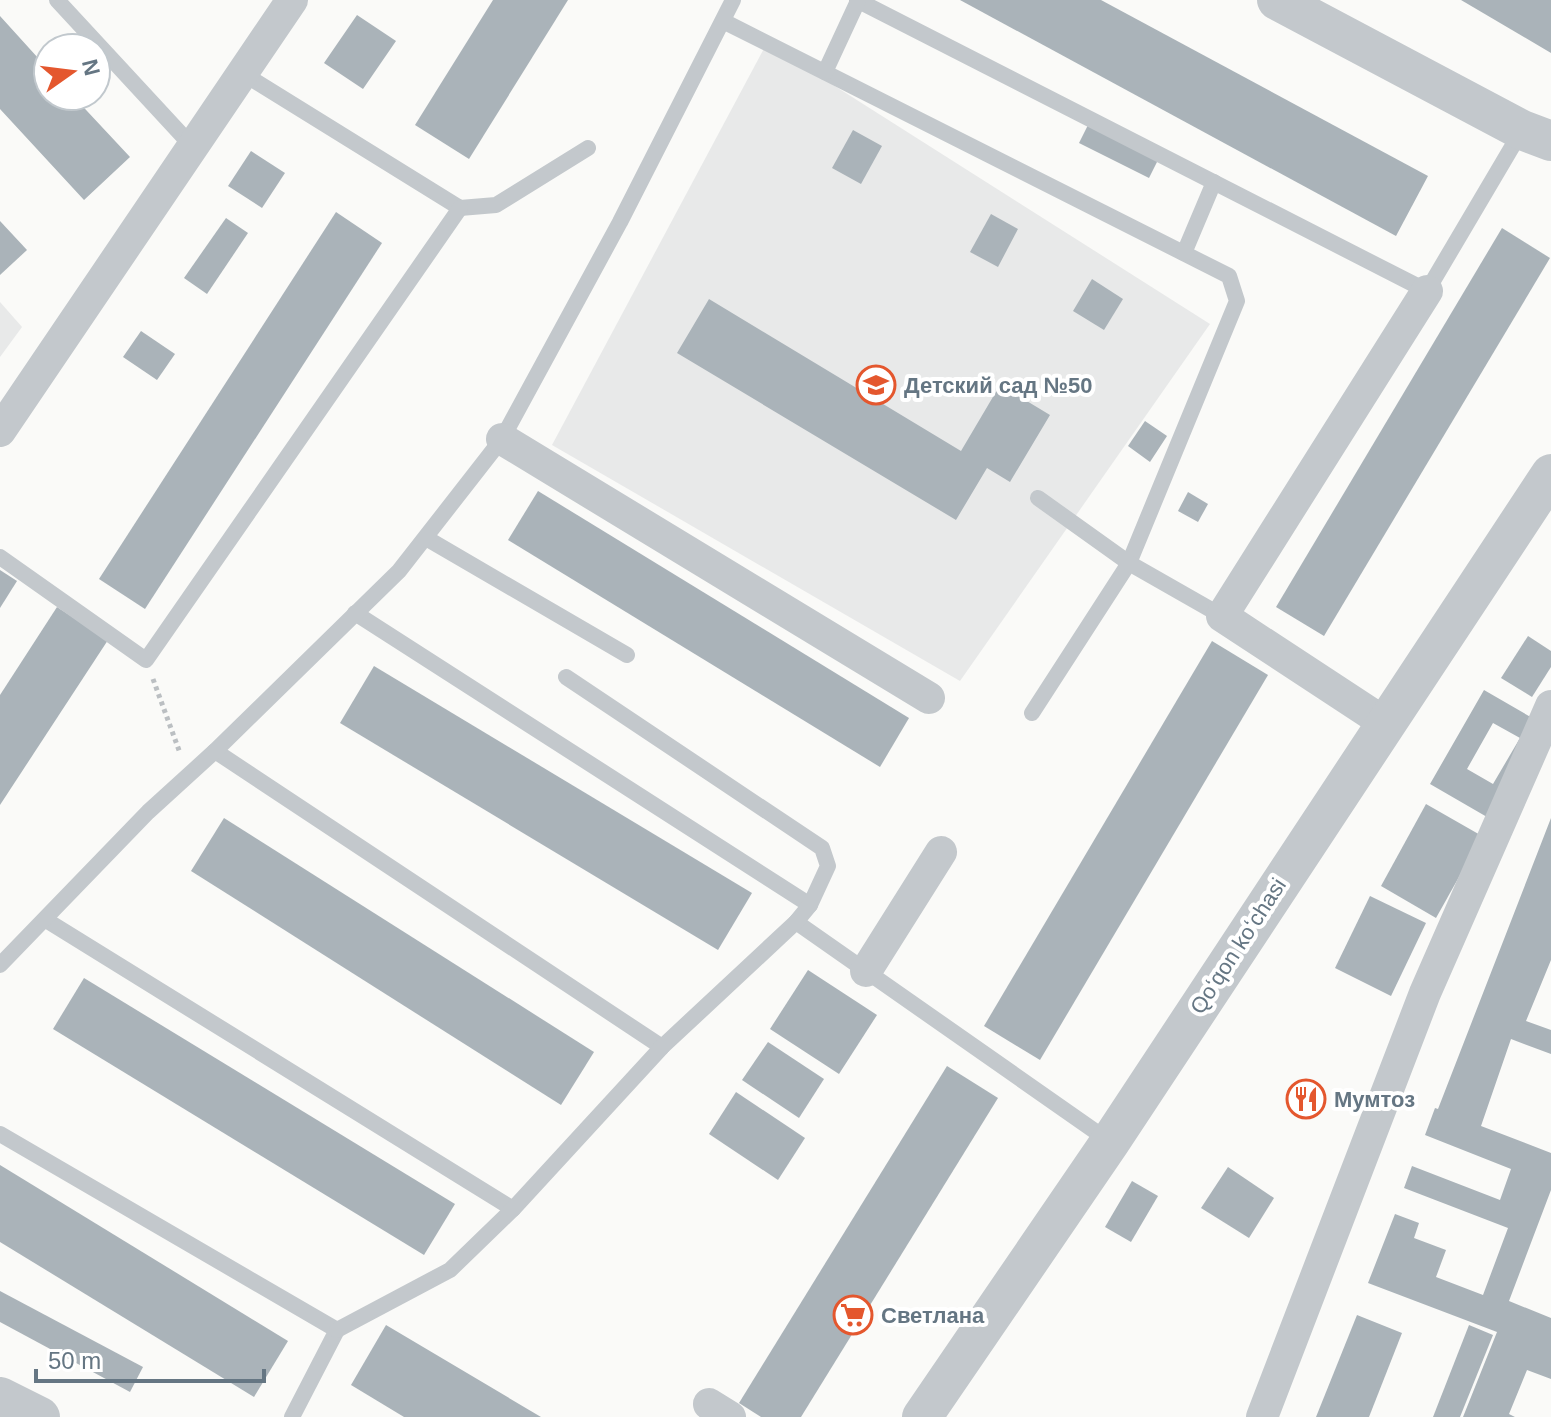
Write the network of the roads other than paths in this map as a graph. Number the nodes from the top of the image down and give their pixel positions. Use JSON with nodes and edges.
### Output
{"nodes":[{"id":1,"x":57,"y":0,"type":"edge"},
{"id":2,"x":292,"y":0,"type":"edge"},
{"id":3,"x":733,"y":0,"type":"edge"},
{"id":4,"x":858,"y":0,"type":"edge"},
{"id":5,"x":1277,"y":0,"type":"edge"},
{"id":6,"x":723,"y":21,"type":"junction"},
{"id":7,"x":825,"y":72,"type":"junction"},
{"id":8,"x":242,"y":73,"type":"junction"},
{"id":9,"x":1537,"y":136,"type":"edge"},
{"id":10,"x":192,"y":146,"type":"junction"},
{"id":11,"x":588,"y":148,"type":"dead end"},
{"id":12,"x":1214,"y":182,"type":"junction"},
{"id":13,"x":460,"y":208,"type":"junction"},
{"id":14,"x":1184,"y":253,"type":"junction"},
{"id":15,"x":1427,"y":291,"type":"junction"},
{"id":16,"x":0,"y":431,"type":"edge"},
{"id":17,"x":502,"y":439,"type":"junction"},
{"id":18,"x":1551,"y":474,"type":"edge"},
{"id":19,"x":1038,"y":498,"type":"dead end"},
{"id":20,"x":426,"y":538,"type":"junction"},
{"id":21,"x":0,"y":557,"type":"edge"},
{"id":22,"x":1129,"y":563,"type":"junction"},
{"id":23,"x":355,"y":613,"type":"junction"},
{"id":24,"x":1222,"y":616,"type":"junction"},
{"id":25,"x":627,"y":655,"type":"dead end"},
{"id":26,"x":566,"y":677,"type":"dead end"},
{"id":27,"x":929,"y":698,"type":"dead end"},
{"id":28,"x":1551,"y":706,"type":"edge"},
{"id":29,"x":1032,"y":713,"type":"dead end"},
{"id":30,"x":1385,"y":723,"type":"junction"},
{"id":31,"x":215,"y":751,"type":"junction"},
{"id":32,"x":941,"y":852,"type":"dead end"},
{"id":33,"x":810,"y":905,"type":"junction"},
{"id":34,"x":46,"y":920,"type":"junction"},
{"id":35,"x":796,"y":922,"type":"junction"},
{"id":36,"x":0,"y":965,"type":"edge"},
{"id":37,"x":866,"y":971,"type":"junction"},
{"id":38,"x":662,"y":1047,"type":"junction"},
{"id":39,"x":0,"y":1134,"type":"edge"},
{"id":40,"x":1110,"y":1142,"type":"junction"},
{"id":41,"x":513,"y":1209,"type":"junction"},
{"id":42,"x":337,"y":1330,"type":"junction"},
{"id":43,"x":0,"y":1397,"type":"edge"},
{"id":44,"x":40,"y":1417,"type":"edge"},
{"id":45,"x":292,"y":1417,"type":"edge"},
{"id":46,"x":922,"y":1417,"type":"edge"},
{"id":47,"x":1262,"y":1417,"type":"edge"}],
"edges":[{"from":1,"to":10,"type":"lane"},
{"from":2,"to":8,"type":"street"},
{"from":3,"to":6,"type":"lane"},
{"from":4,"to":7,"type":"lane"},
{"from":4,"to":12,"type":"lane"},
{"from":5,"to":9,"type":"street"},
{"from":6,"to":7,"type":"lane"},
{"from":6,"to":17,"type":"lane"},
{"from":7,"to":14,"type":"lane"},
{"from":8,"to":10,"type":"street"},
{"from":8,"to":13,"type":"lane"},
{"from":9,"to":15,"type":"lane"},
{"from":10,"to":16,"type":"street"},
{"from":11,"to":13,"type":"lane"},
{"from":12,"to":14,"type":"lane"},
{"from":12,"to":15,"type":"lane"},
{"from":13,"to":21,"type":"lane"},
{"from":14,"to":22,"type":"lane"},
{"from":15,"to":24,"type":"street"},
{"from":17,"to":20,"type":"lane"},
{"from":17,"to":27,"type":"street"},
{"from":18,"to":30,"type":"street","name":"Qoʻqon koʻchasi"},
{"from":19,"to":22,"type":"lane"},
{"from":20,"to":23,"type":"lane"},
{"from":20,"to":25,"type":"lane"},
{"from":22,"to":24,"type":"lane"},
{"from":22,"to":29,"type":"lane"},
{"from":23,"to":31,"type":"lane"},
{"from":23,"to":33,"type":"lane"},
{"from":24,"to":30,"type":"street"},
{"from":26,"to":33,"type":"lane"},
{"from":28,"to":47,"type":"street"},
{"from":30,"to":40,"type":"street","name":"Qoʻqon koʻchasi"},
{"from":31,"to":34,"type":"lane"},
{"from":31,"to":38,"type":"lane"},
{"from":32,"to":37,"type":"street"},
{"from":33,"to":35,"type":"lane"},
{"from":34,"to":36,"type":"lane"},
{"from":34,"to":41,"type":"lane"},
{"from":35,"to":37,"type":"lane"},
{"from":35,"to":38,"type":"lane"},
{"from":37,"to":40,"type":"lane"},
{"from":38,"to":41,"type":"lane"},
{"from":39,"to":42,"type":"lane"},
{"from":40,"to":46,"type":"street","name":"Qoʻqon koʻchasi"},
{"from":41,"to":42,"type":"lane"},
{"from":42,"to":45,"type":"lane"},
{"from":43,"to":44,"type":"street"}]}
